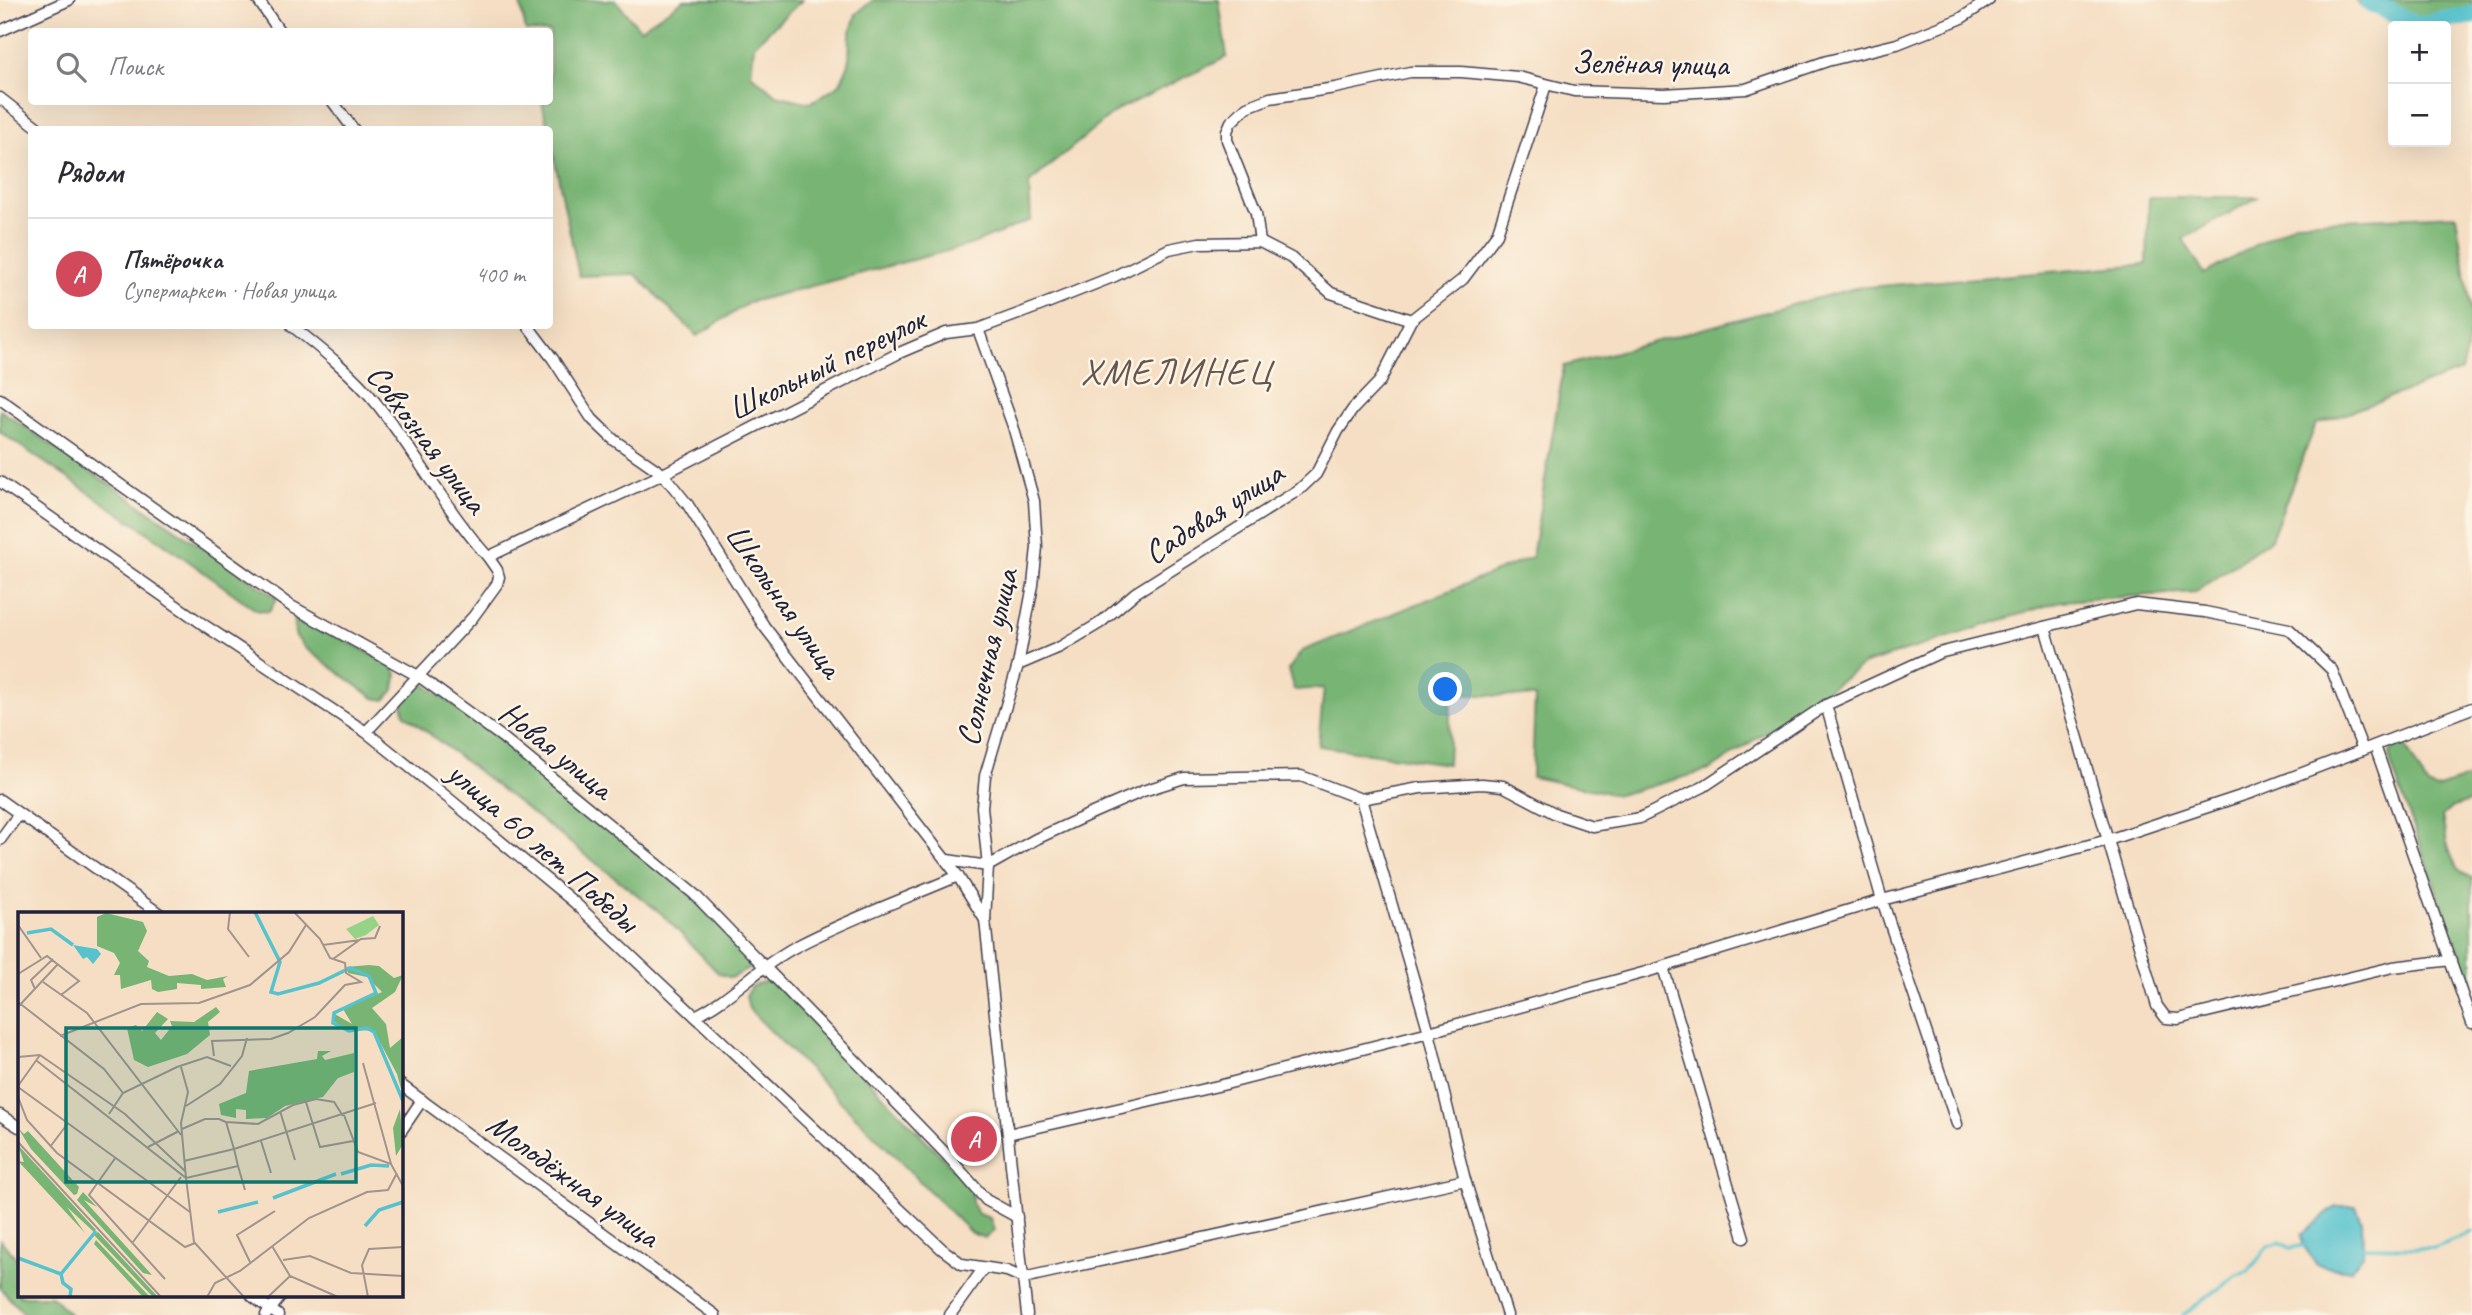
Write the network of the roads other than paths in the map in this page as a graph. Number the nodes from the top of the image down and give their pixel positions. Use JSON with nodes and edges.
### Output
{"nodes":[{"id":1,"x":69,"y":0,"type":"edge"},
{"id":2,"x":258,"y":0,"type":"edge"},
{"id":3,"x":1989,"y":0,"type":"edge"},
{"id":4,"x":277,"y":28,"type":"edge"},
{"id":5,"x":0,"y":31,"type":"edge"},
{"id":6,"x":1546,"y":85,"type":"junction"},
{"id":7,"x":0,"y":98,"type":"edge"},
{"id":8,"x":334,"y":105,"type":"edge"},
{"id":9,"x":36,"y":126,"type":"edge"},
{"id":10,"x":351,"y":126,"type":"edge"},
{"id":11,"x":1260,"y":242,"type":"junction"},
{"id":12,"x":1411,"y":320,"type":"junction"},
{"id":13,"x":296,"y":329,"type":"edge"},
{"id":14,"x":530,"y":329,"type":"edge"},
{"id":15,"x":978,"y":329,"type":"junction"},
{"id":16,"x":0,"y":399,"type":"edge"},
{"id":17,"x":663,"y":474,"type":"junction"},
{"id":18,"x":0,"y":482,"type":"edge"},
{"id":19,"x":488,"y":557,"type":"junction"},
{"id":20,"x":2045,"y":626,"type":"junction"},
{"id":21,"x":1018,"y":665,"type":"junction"},
{"id":22,"x":420,"y":677,"type":"junction"},
{"id":23,"x":1826,"y":705,"type":"junction"},
{"id":24,"x":2472,"y":708,"type":"edge"},
{"id":25,"x":366,"y":732,"type":"junction"},
{"id":26,"x":2369,"y":748,"type":"junction"},
{"id":27,"x":1361,"y":799,"type":"junction"},
{"id":28,"x":0,"y":800,"type":"edge"},
{"id":29,"x":19,"y":814,"type":"junction"},
{"id":30,"x":0,"y":840,"type":"edge"},
{"id":31,"x":2108,"y":840,"type":"junction"},
{"id":32,"x":947,"y":860,"type":"junction"},
{"id":33,"x":988,"y":866,"type":"junction"},
{"id":34,"x":958,"y":876,"type":"junction"},
{"id":35,"x":1882,"y":900,"type":"junction"},
{"id":36,"x":157,"y":912,"type":"edge"},
{"id":37,"x":985,"y":920,"type":"junction"},
{"id":38,"x":2451,"y":960,"type":"junction"},
{"id":39,"x":766,"y":966,"type":"junction"},
{"id":40,"x":1663,"y":967,"type":"junction"},
{"id":41,"x":695,"y":1016,"type":"junction"},
{"id":42,"x":2472,"y":1023,"type":"edge"},
{"id":43,"x":1429,"y":1032,"type":"junction"},
{"id":44,"x":402,"y":1086,"type":"edge"},
{"id":45,"x":422,"y":1100,"type":"junction"},
{"id":46,"x":0,"y":1115,"type":"edge"},
{"id":47,"x":1957,"y":1124,"type":"dead end"},
{"id":48,"x":18,"y":1126,"type":"edge"},
{"id":49,"x":402,"y":1130,"type":"edge"},
{"id":50,"x":1008,"y":1134,"type":"junction"},
{"id":51,"x":1465,"y":1180,"type":"junction"},
{"id":52,"x":1017,"y":1217,"type":"junction"},
{"id":53,"x":1744,"y":1238,"type":"dead end"},
{"id":54,"x":984,"y":1269,"type":"junction"},
{"id":55,"x":1023,"y":1278,"type":"junction"},
{"id":56,"x":254,"y":1298,"type":"edge"},
{"id":57,"x":272,"y":1313,"type":"edge"},
{"id":58,"x":715,"y":1315,"type":"edge"},
{"id":59,"x":950,"y":1315,"type":"edge"},
{"id":60,"x":1027,"y":1315,"type":"edge"},
{"id":61,"x":1507,"y":1315,"type":"edge"}],
"edges":[{"from":1,"to":5,"type":"street"},
{"from":2,"to":4,"type":"street"},
{"from":3,"to":6,"type":"street","name":"Зелёная улица"},
{"from":6,"to":11,"type":"street","name":"Зелёная улица"},
{"from":6,"to":12,"type":"street","name":"Зелёная улица"},
{"from":7,"to":9,"type":"street"},
{"from":8,"to":10,"type":"street"},
{"from":11,"to":12,"type":"street","name":"Школьный переулок"},
{"from":11,"to":15,"type":"street","name":"Школьный переулок"},
{"from":12,"to":21,"type":"street","name":"Садовая улица"},
{"from":13,"to":19,"type":"street","name":"Совхозная улица"},
{"from":14,"to":17,"type":"street","name":"Школьная улица"},
{"from":15,"to":17,"type":"street","name":"Школьный переулок"},
{"from":15,"to":21,"type":"street","name":"Солнечная улица"},
{"from":16,"to":22,"type":"street","name":"Новая улица"},
{"from":17,"to":19,"type":"street","name":"Школьный переулок"},
{"from":17,"to":32,"type":"street","name":"Школьная улица"},
{"from":18,"to":25,"type":"street","name":"улица 60 лет Победы"},
{"from":19,"to":22,"type":"street"},
{"from":20,"to":23,"type":"street"},
{"from":20,"to":26,"type":"street"},
{"from":20,"to":31,"type":"street"},
{"from":21,"to":33,"type":"street","name":"Солнечная улица"},
{"from":22,"to":25,"type":"street"},
{"from":22,"to":39,"type":"street","name":"Новая улица"},
{"from":23,"to":27,"type":"street"},
{"from":23,"to":35,"type":"street"},
{"from":24,"to":26,"type":"street"},
{"from":25,"to":41,"type":"street","name":"улица 60 лет Победы"},
{"from":26,"to":31,"type":"street"},
{"from":26,"to":38,"type":"street"},
{"from":27,"to":33,"type":"street"},
{"from":27,"to":43,"type":"street"},
{"from":28,"to":29,"type":"street"},
{"from":29,"to":30,"type":"street"},
{"from":29,"to":36,"type":"street"},
{"from":31,"to":35,"type":"street"},
{"from":31,"to":38,"type":"street"},
{"from":32,"to":33,"type":"street"},
{"from":32,"to":34,"type":"street","name":"Школьная улица"},
{"from":33,"to":37,"type":"street","name":"Солнечная улица"},
{"from":34,"to":37,"type":"street","name":"Школьная улица"},
{"from":34,"to":39,"type":"street"},
{"from":35,"to":40,"type":"street"},
{"from":35,"to":47,"type":"street"},
{"from":37,"to":50,"type":"street","name":"Солнечная улица"},
{"from":38,"to":42,"type":"street"},
{"from":39,"to":41,"type":"street"},
{"from":39,"to":52,"type":"street","name":"Новая улица"},
{"from":40,"to":43,"type":"street"},
{"from":40,"to":53,"type":"street"},
{"from":41,"to":54,"type":"street","name":"улица 60 лет Победы"},
{"from":43,"to":50,"type":"street"},
{"from":43,"to":51,"type":"street"},
{"from":44,"to":45,"type":"street","name":"Молодёжная улица"},
{"from":45,"to":49,"type":"street"},
{"from":45,"to":58,"type":"street","name":"Молодёжная улица"},
{"from":46,"to":48,"type":"street"},
{"from":50,"to":52,"type":"street","name":"Солнечная улица"},
{"from":51,"to":55,"type":"street"},
{"from":51,"to":61,"type":"street"},
{"from":52,"to":55,"type":"street","name":"Солнечная улица"},
{"from":54,"to":55,"type":"street","name":"улица 60 лет Победы"},
{"from":54,"to":59,"type":"street"},
{"from":55,"to":60,"type":"street","name":"Солнечная улица"},
{"from":56,"to":57,"type":"street"}]}
